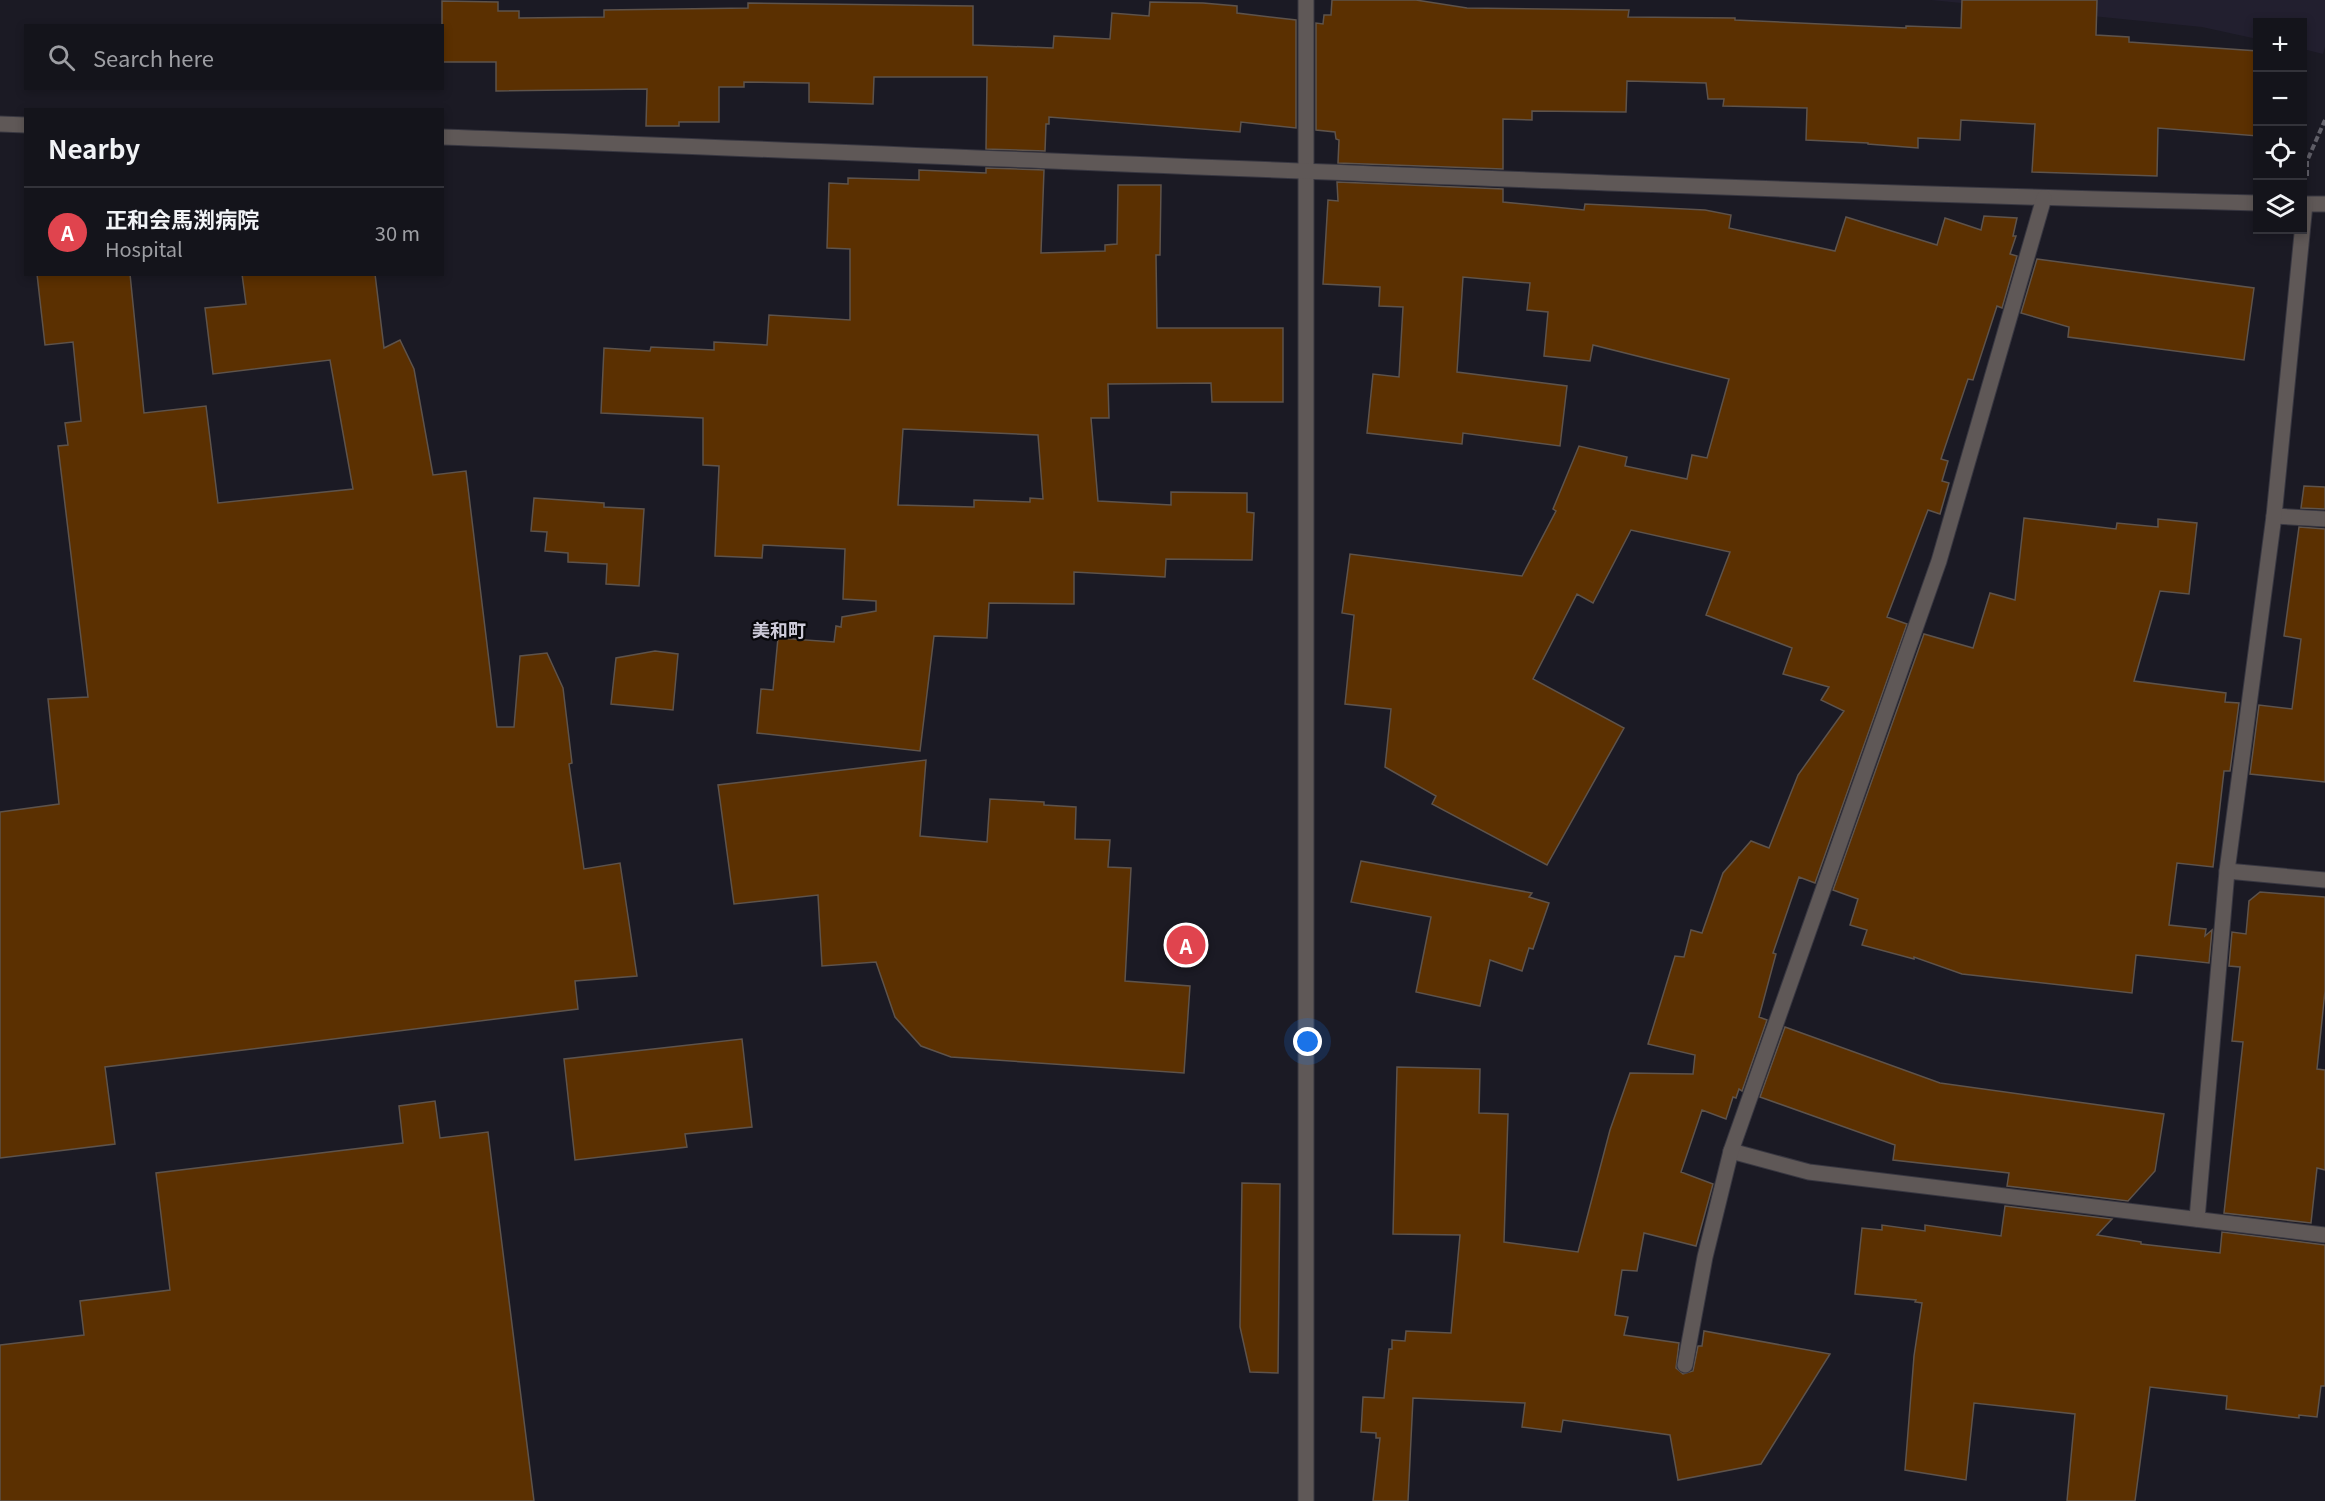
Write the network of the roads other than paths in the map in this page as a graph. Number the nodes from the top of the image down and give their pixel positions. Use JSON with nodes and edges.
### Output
{"nodes":[{"id":1,"x":1306,"y":0,"type":"edge"},
{"id":2,"x":0,"y":124,"type":"edge"},
{"id":3,"x":24,"y":125,"type":"edge"},
{"id":4,"x":444,"y":137,"type":"edge"},
{"id":5,"x":1306,"y":170,"type":"junction"},
{"id":6,"x":2044,"y":198,"type":"junction"},
{"id":7,"x":2253,"y":203,"type":"edge"},
{"id":8,"x":2307,"y":204,"type":"edge"},
{"id":9,"x":2325,"y":204,"type":"edge"},
{"id":10,"x":2301,"y":234,"type":"edge"},
{"id":11,"x":2274,"y":516,"type":"junction"},
{"id":12,"x":2325,"y":519,"type":"edge"},
{"id":13,"x":2227,"y":871,"type":"junction"},
{"id":14,"x":2325,"y":880,"type":"edge"},
{"id":15,"x":1731,"y":1151,"type":"junction"},
{"id":16,"x":2197,"y":1219,"type":"junction"},
{"id":17,"x":2325,"y":1234,"type":"edge"},
{"id":18,"x":1685,"y":1365,"type":"dead end"},
{"id":19,"x":1306,"y":1501,"type":"edge"}],
"edges":[{"from":1,"to":5,"type":"street"},
{"from":2,"to":3,"type":"street"},
{"from":4,"to":5,"type":"street"},
{"from":5,"to":6,"type":"street"},
{"from":5,"to":19,"type":"street"},
{"from":6,"to":7,"type":"street"},
{"from":6,"to":15,"type":"street"},
{"from":8,"to":9,"type":"street"},
{"from":10,"to":11,"type":"street"},
{"from":11,"to":12,"type":"street"},
{"from":11,"to":13,"type":"street"},
{"from":13,"to":14,"type":"street"},
{"from":13,"to":16,"type":"street"},
{"from":15,"to":16,"type":"street"},
{"from":15,"to":18,"type":"street"},
{"from":16,"to":17,"type":"street"}]}
